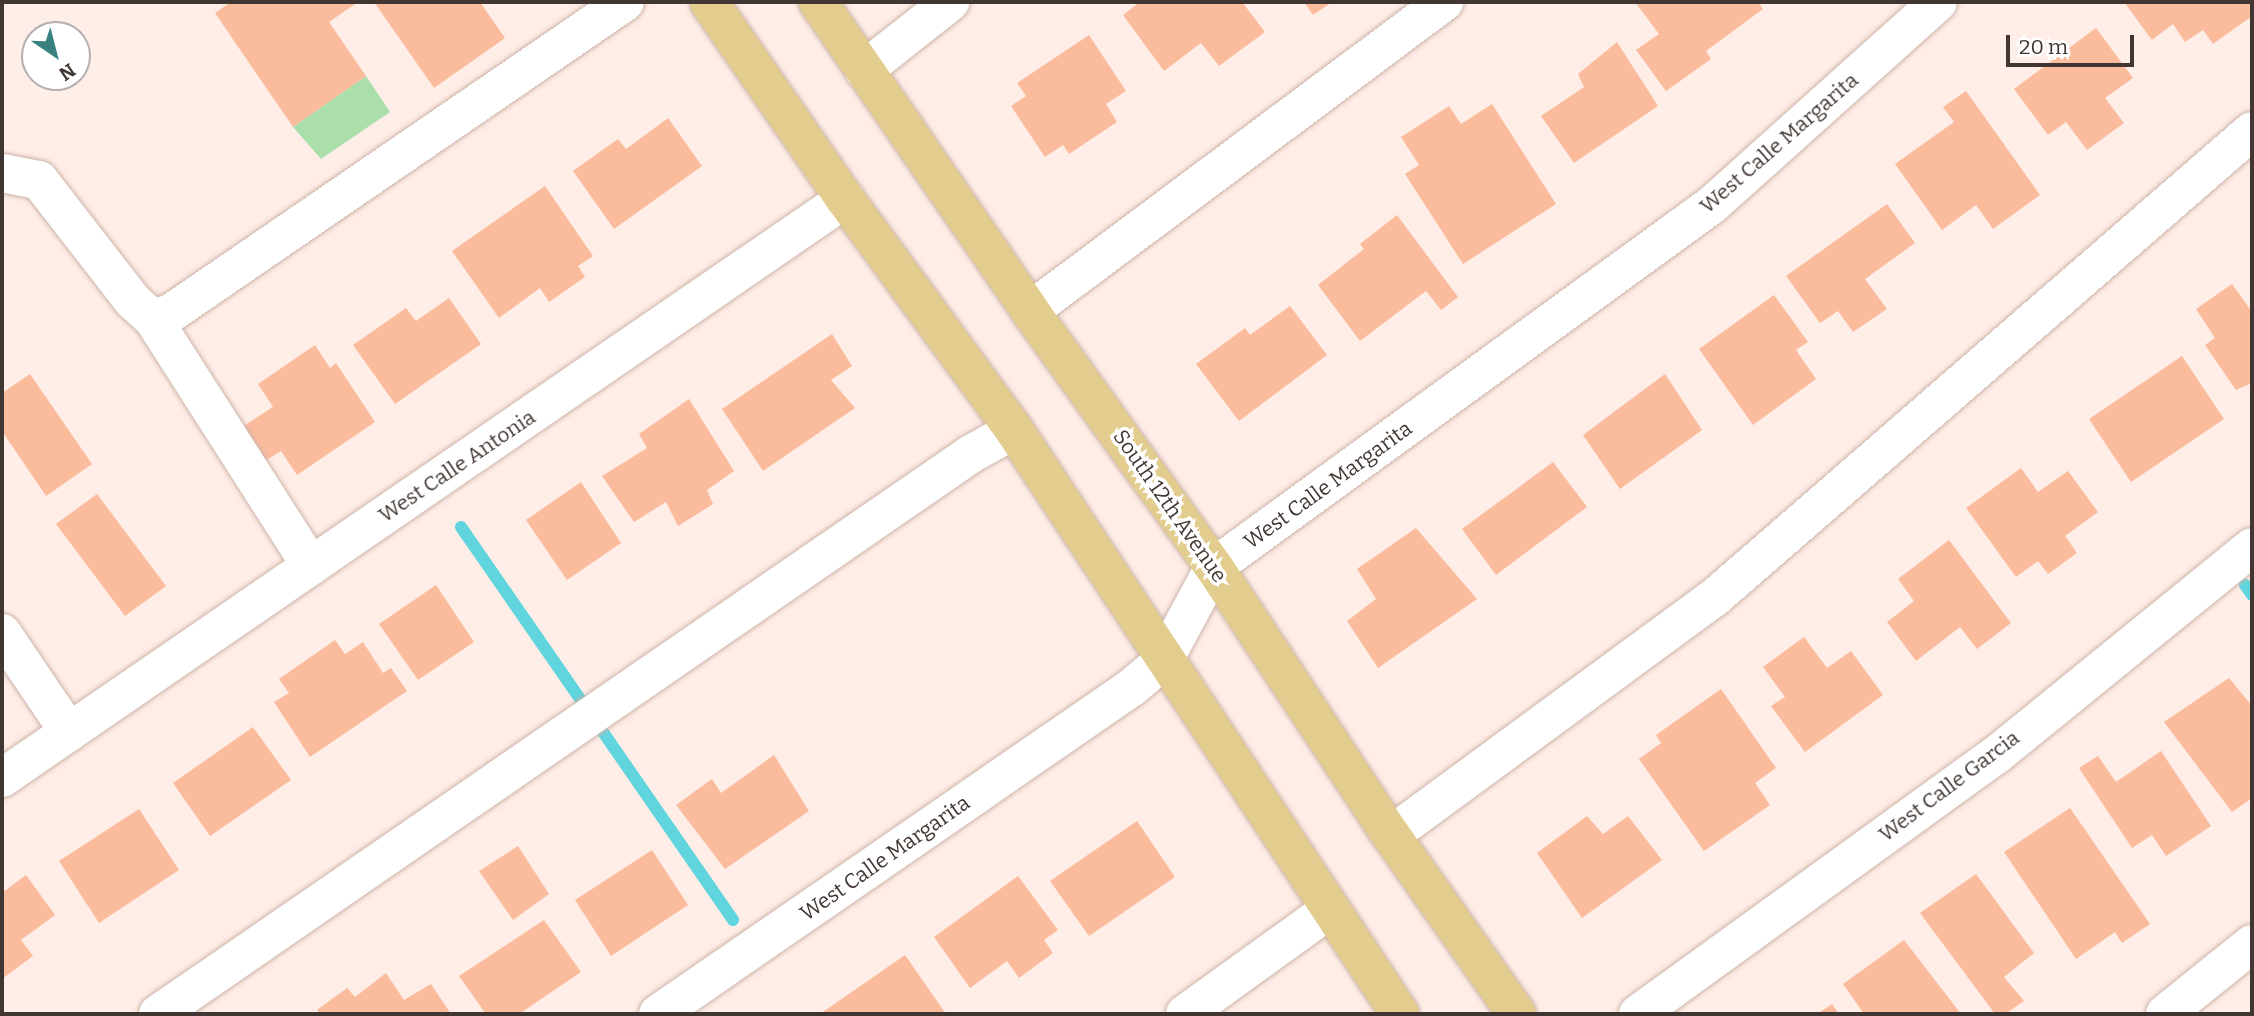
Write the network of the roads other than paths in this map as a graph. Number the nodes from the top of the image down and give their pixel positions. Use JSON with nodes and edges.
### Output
{"nodes":[{"id":1,"x":625,"y":2,"type":"edge"},
{"id":2,"x":709,"y":2,"type":"edge"},
{"id":3,"x":818,"y":2,"type":"edge"},
{"id":4,"x":950,"y":2,"type":"edge"},
{"id":5,"x":1444,"y":2,"type":"edge"},
{"id":6,"x":1938,"y":2,"type":"edge"},
{"id":7,"x":864,"y":69,"type":"junction"},
{"id":8,"x":2252,"y":131,"type":"edge"},
{"id":9,"x":2,"y":173,"type":"edge"},
{"id":10,"x":845,"y":199,"type":"junction"},
{"id":11,"x":1030,"y":311,"type":"junction"},
{"id":12,"x":153,"y":319,"type":"junction"},
{"id":13,"x":1014,"y":430,"type":"junction"},
{"id":14,"x":2252,"y":547,"type":"edge"},
{"id":15,"x":310,"y":566,"type":"junction"},
{"id":16,"x":1214,"y":567,"type":"junction"},
{"id":17,"x":2,"y":633,"type":"edge"},
{"id":18,"x":1164,"y":660,"type":"junction"},
{"id":19,"x":68,"y":732,"type":"junction"},
{"id":20,"x":2,"y":778,"type":"edge"},
{"id":21,"x":1391,"y":835,"type":"junction"},
{"id":22,"x":1328,"y":911,"type":"junction"},
{"id":23,"x":2252,"y":944,"type":"edge"},
{"id":24,"x":158,"y":1014,"type":"edge"},
{"id":25,"x":658,"y":1014,"type":"edge"},
{"id":26,"x":1185,"y":1014,"type":"edge"},
{"id":27,"x":1400,"y":1014,"type":"edge"},
{"id":28,"x":1517,"y":1014,"type":"edge"},
{"id":29,"x":1638,"y":1014,"type":"edge"},
{"id":30,"x":2165,"y":1014,"type":"edge"}],
"edges":[{"from":1,"to":12,"type":"street"},
{"from":2,"to":10,"type":"main road"},
{"from":3,"to":7,"type":"main road","name":"South 12th Avenue"},
{"from":4,"to":7,"type":"street"},
{"from":5,"to":11,"type":"street"},
{"from":6,"to":16,"type":"street","name":"West Calle Margarita"},
{"from":7,"to":11,"type":"main road","name":"South 12th Avenue"},
{"from":8,"to":21,"type":"street"},
{"from":9,"to":12,"type":"street"},
{"from":10,"to":13,"type":"main road"},
{"from":10,"to":15,"type":"street","name":"West Calle Antonia"},
{"from":11,"to":16,"type":"main road","name":"South 12th Avenue"},
{"from":12,"to":15,"type":"street"},
{"from":13,"to":18,"type":"main road"},
{"from":13,"to":24,"type":"street"},
{"from":14,"to":29,"type":"street","name":"West Calle Garcia"},
{"from":15,"to":19,"type":"street","name":"West Calle Antonia"},
{"from":16,"to":18,"type":"street","name":"West Calle Margarita"},
{"from":16,"to":21,"type":"main road","name":"South 12th Avenue"},
{"from":17,"to":19,"type":"street"},
{"from":18,"to":22,"type":"main road"},
{"from":18,"to":25,"type":"street","name":"West Calle Margarita"},
{"from":19,"to":20,"type":"street","name":"West Calle Antonia"},
{"from":21,"to":28,"type":"main road","name":"South 12th Avenue"},
{"from":22,"to":26,"type":"street"},
{"from":22,"to":27,"type":"main road"},
{"from":23,"to":30,"type":"street"}]}
